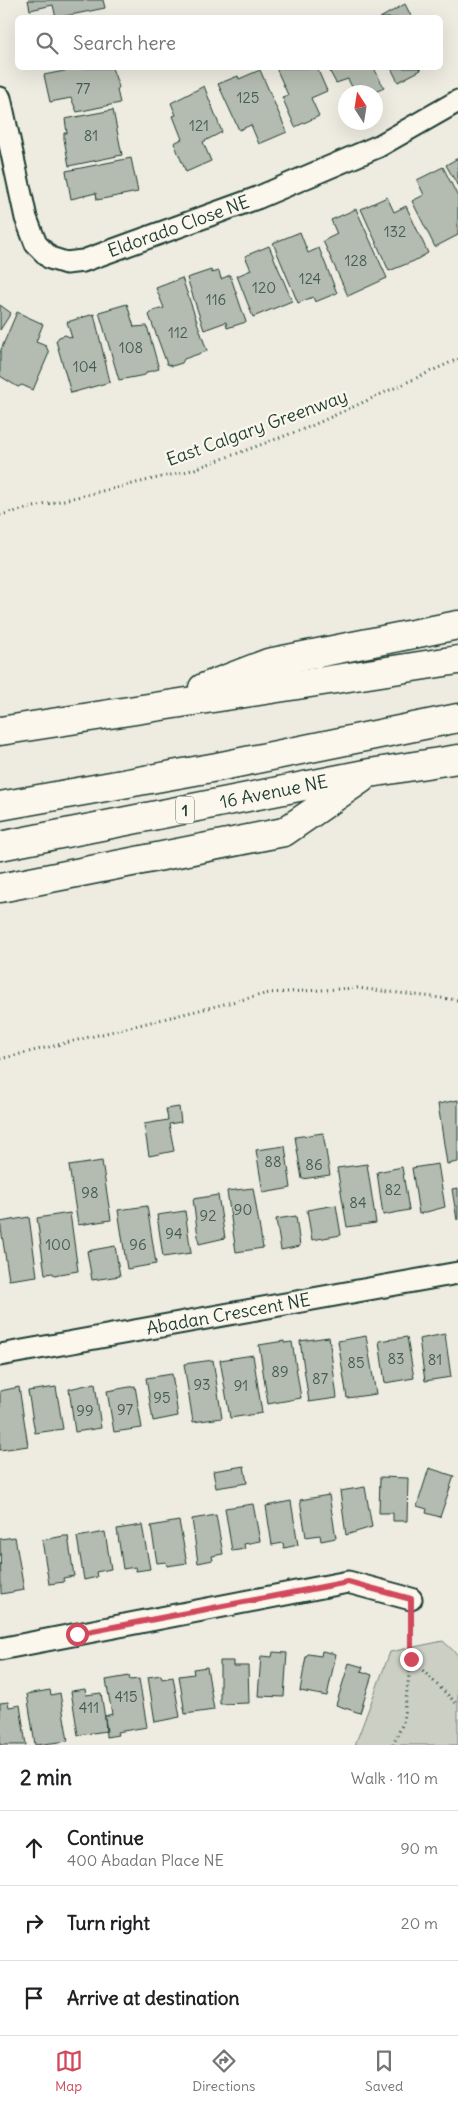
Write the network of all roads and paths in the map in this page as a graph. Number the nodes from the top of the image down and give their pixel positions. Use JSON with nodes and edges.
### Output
{"nodes":[{"id":1,"x":0,"y":98,"type":"edge"},
{"id":2,"x":458,"y":101,"type":"edge"},
{"id":3,"x":458,"y":359,"type":"edge"},
{"id":4,"x":0,"y":515,"type":"edge"},
{"id":5,"x":458,"y":625,"type":"edge"},
{"id":6,"x":458,"y":660,"type":"edge"},
{"id":7,"x":154,"y":707,"type":"junction"},
{"id":8,"x":458,"y":718,"type":"edge"},
{"id":9,"x":0,"y":731,"type":"edge"},
{"id":10,"x":458,"y":759,"type":"edge"},
{"id":11,"x":370,"y":773,"type":"junction"},
{"id":12,"x":0,"y":806,"type":"edge"},
{"id":13,"x":0,"y":846,"type":"edge"},
{"id":14,"x":0,"y":888,"type":"edge"},
{"id":15,"x":458,"y":1000,"type":"edge"},
{"id":16,"x":0,"y":1059,"type":"edge"},
{"id":17,"x":458,"y":1273,"type":"edge"},
{"id":18,"x":0,"y":1355,"type":"edge"},
{"id":19,"x":411,"y":1599,"type":"joint"},
{"id":20,"x":0,"y":1649,"type":"edge"},
{"id":21,"x":411,"y":1659,"type":"junction"},
{"id":22,"x":458,"y":1705,"type":"edge"},
{"id":23,"x":393,"y":1745,"type":"edge"}],
"edges":[{"from":1,"to":2,"type":"street","name":"Eldorado Close NE"},
{"from":3,"to":4,"type":"path","name":"East Calgary Greenway"},
{"from":5,"to":7,"type":"highway"},
{"from":6,"to":7,"type":"highway"},
{"from":7,"to":9,"type":"highway"},
{"from":8,"to":12,"type":"highway"},
{"from":10,"to":11,"type":"highway","name":"16 Avenue NE","number":"1"},
{"from":11,"to":13,"type":"highway","name":"16 Avenue NE","number":"1"},
{"from":11,"to":14,"type":"highway"},
{"from":15,"to":16,"type":"path"},
{"from":17,"to":18,"type":"street","name":"Abadan Crescent NE"},
{"from":19,"to":20,"type":"street"},
{"from":19,"to":21,"type":"path"},
{"from":21,"to":22,"type":"path"},
{"from":21,"to":23,"type":"path"}]}
